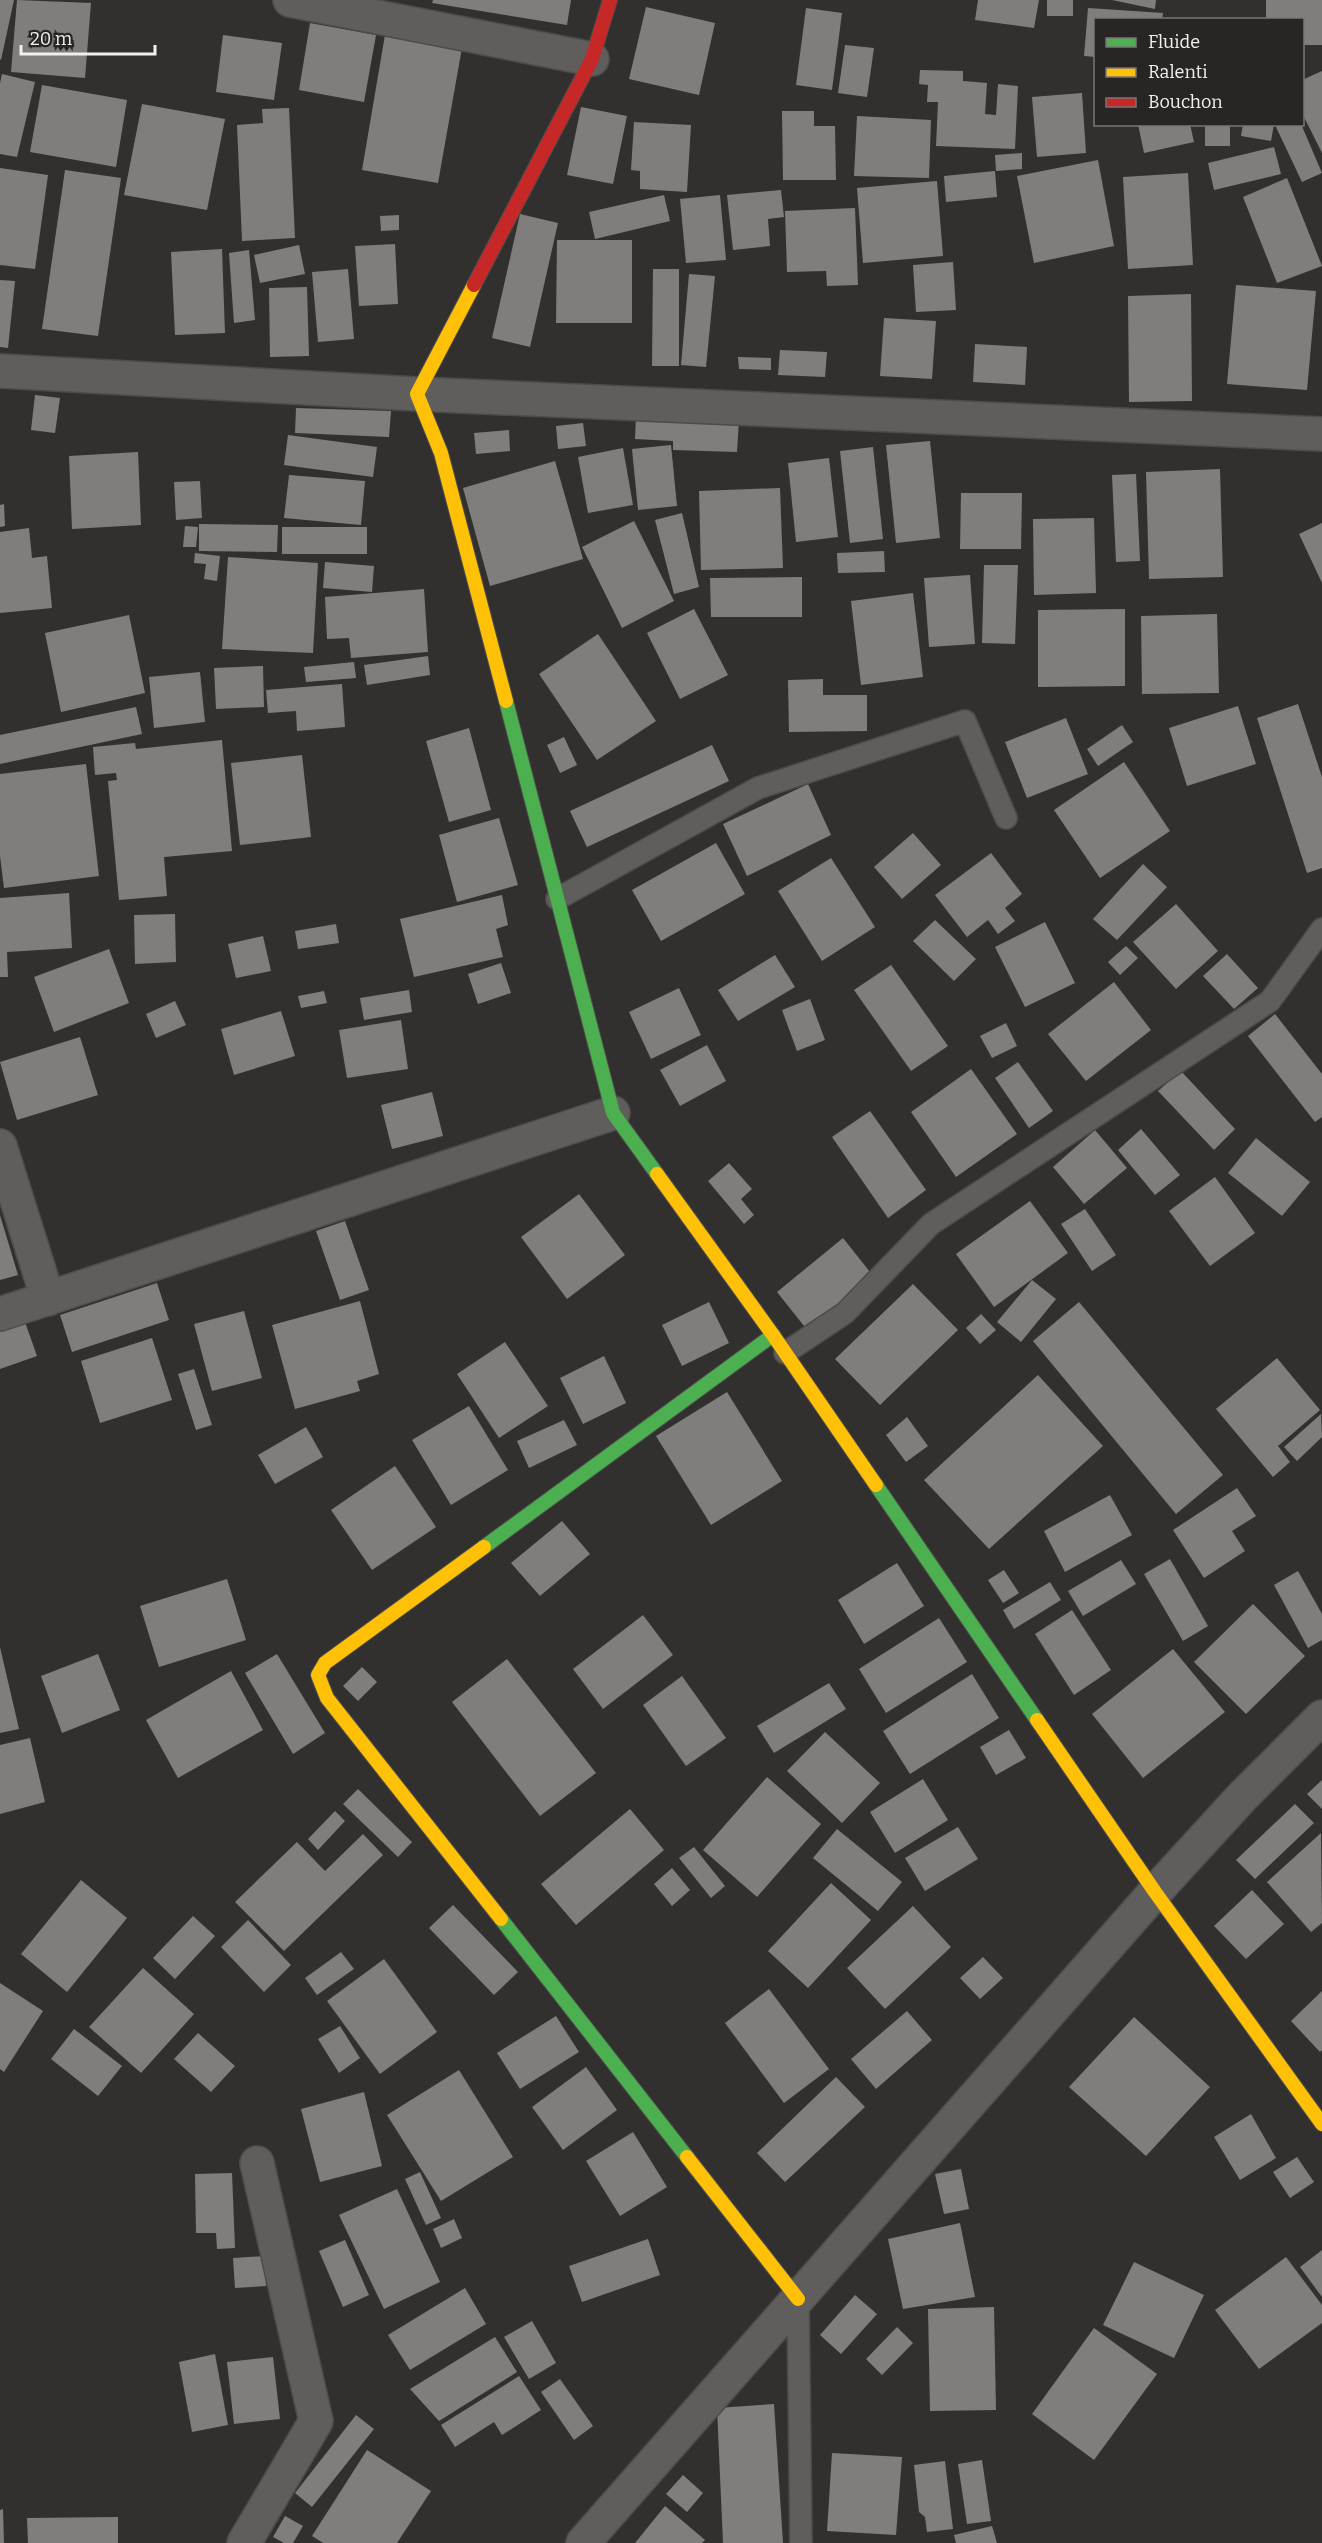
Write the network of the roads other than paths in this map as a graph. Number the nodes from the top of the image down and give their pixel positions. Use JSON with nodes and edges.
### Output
{"nodes":[{"id":1,"x":290,"y":0,"type":"edge"},
{"id":2,"x":610,"y":0,"type":"edge"},
{"id":3,"x":592,"y":59,"type":"junction"},
{"id":4,"x":0,"y":371,"type":"edge"},
{"id":5,"x":417,"y":394,"type":"junction"},
{"id":6,"x":1322,"y":434,"type":"edge"},
{"id":7,"x":1006,"y":818,"type":"dead end"},
{"id":8,"x":557,"y":899,"type":"junction"},
{"id":9,"x":1322,"y":928,"type":"edge"},
{"id":10,"x":613,"y":1113,"type":"junction"},
{"id":11,"x":0,"y":1146,"type":"edge"},
{"id":12,"x":48,"y":1299,"type":"junction"},
{"id":13,"x":0,"y":1314,"type":"edge"},
{"id":14,"x":772,"y":1335,"type":"junction"},
{"id":15,"x":785,"y":1353,"type":"junction"},
{"id":16,"x":1322,"y":1717,"type":"edge"},
{"id":17,"x":1155,"y":1892,"type":"junction"},
{"id":18,"x":1322,"y":2124,"type":"edge"},
{"id":19,"x":257,"y":2163,"type":"dead end"},
{"id":20,"x":798,"y":2299,"type":"junction"},
{"id":21,"x":244,"y":2543,"type":"edge"},
{"id":22,"x":583,"y":2543,"type":"edge"},
{"id":23,"x":801,"y":2543,"type":"edge"}],
"edges":[{"from":1,"to":3,"type":"street"},
{"from":2,"to":3,"type":"street"},
{"from":3,"to":5,"type":"street"},
{"from":4,"to":5,"type":"street"},
{"from":5,"to":6,"type":"street"},
{"from":5,"to":8,"type":"street"},
{"from":7,"to":8,"type":"lane"},
{"from":8,"to":10,"type":"street"},
{"from":9,"to":15,"type":"lane"},
{"from":10,"to":12,"type":"street"},
{"from":10,"to":14,"type":"street"},
{"from":11,"to":12,"type":"street"},
{"from":12,"to":13,"type":"street"},
{"from":14,"to":15,"type":"street"},
{"from":14,"to":20,"type":"street"},
{"from":15,"to":17,"type":"street"},
{"from":16,"to":17,"type":"street"},
{"from":17,"to":18,"type":"street"},
{"from":17,"to":20,"type":"street"},
{"from":19,"to":21,"type":"street"},
{"from":20,"to":22,"type":"street"},
{"from":20,"to":23,"type":"lane"}]}
